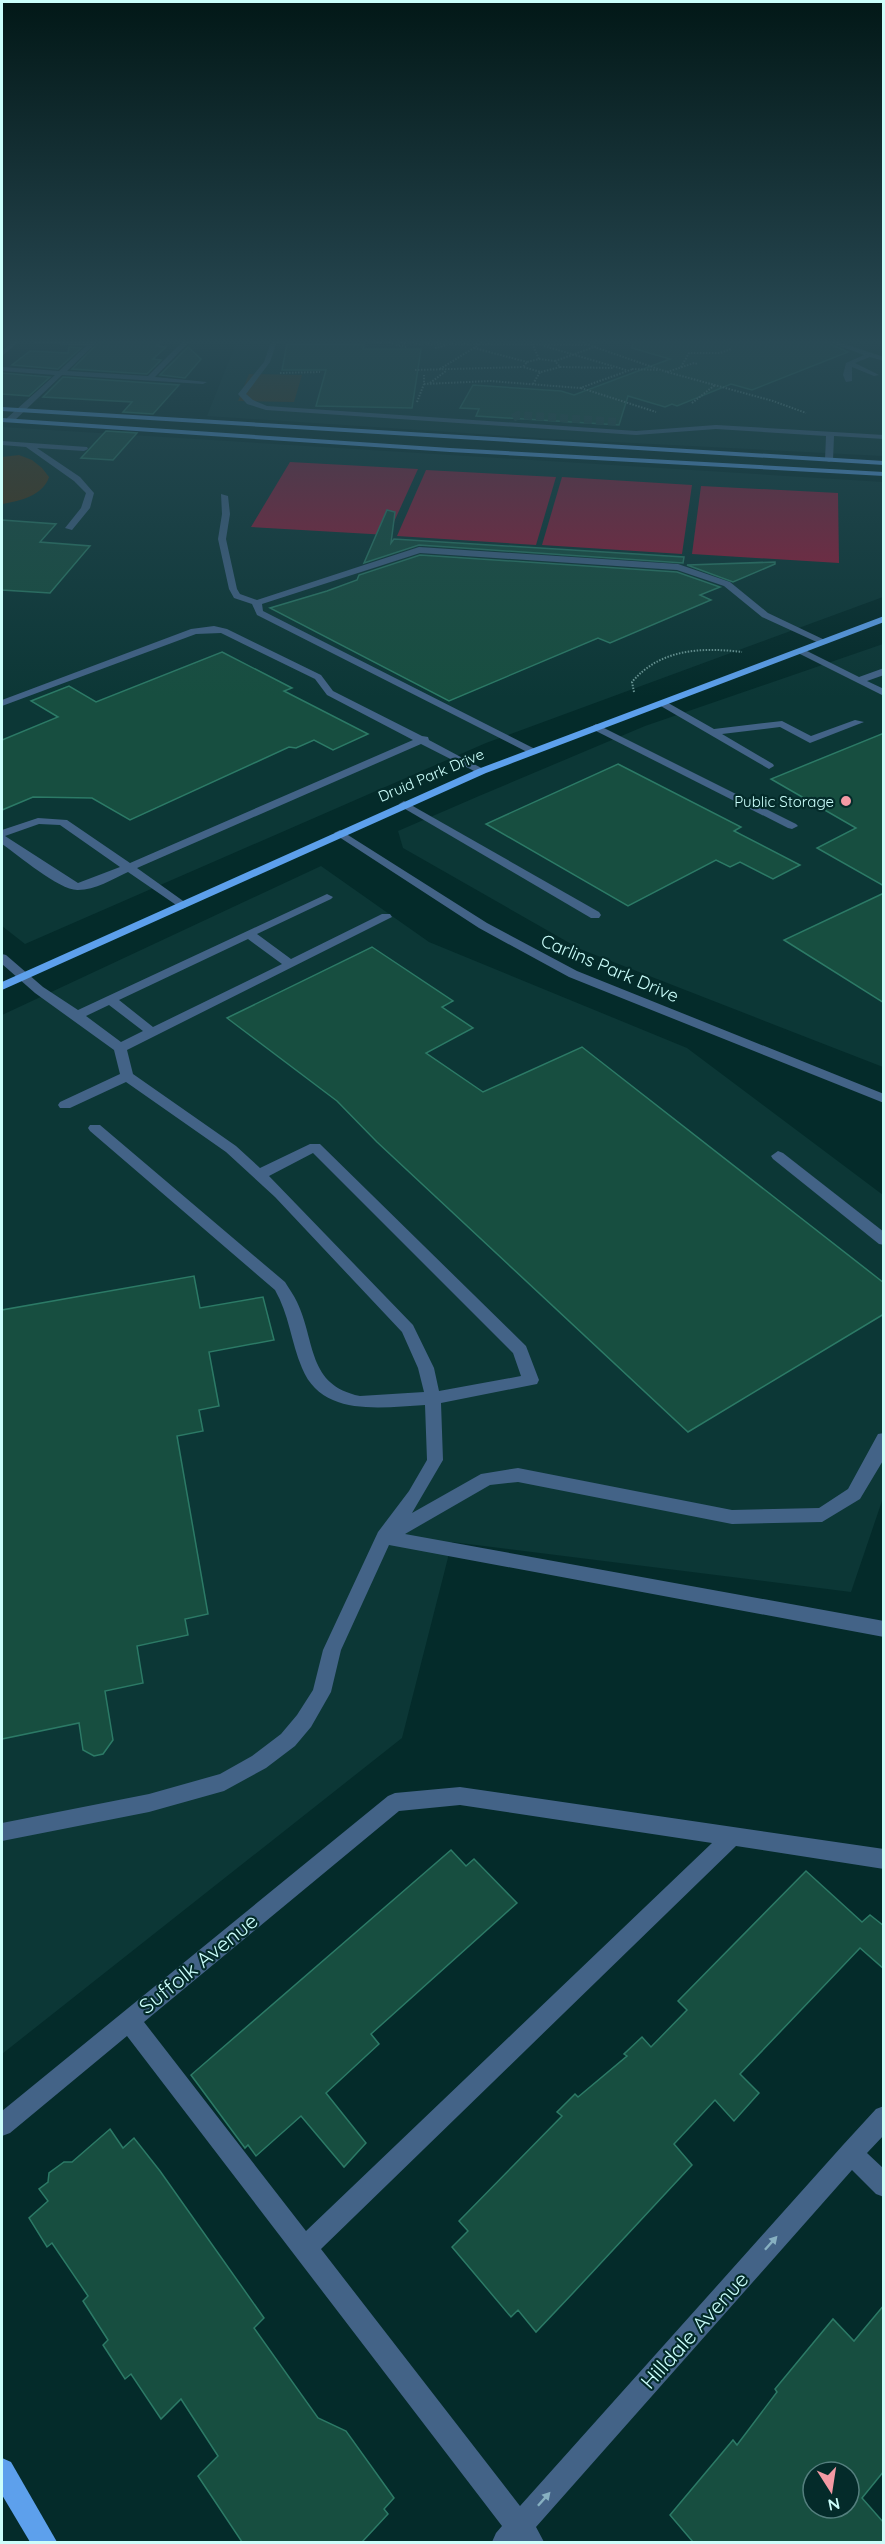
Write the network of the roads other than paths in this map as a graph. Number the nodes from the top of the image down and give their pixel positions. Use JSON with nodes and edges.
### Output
{"nodes":[{"id":1,"x":49,"y":460,"type":"edge"},
{"id":2,"x":626,"y":460,"type":"edge"},
{"id":3,"x":839,"y":460,"type":"edge"},
{"id":4,"x":884,"y":463,"type":"edge"},
{"id":5,"x":884,"y":474,"type":"edge"},
{"id":6,"x":224,"y":496,"type":"dead end"},
{"id":7,"x":69,"y":528,"type":"dead end"},
{"id":8,"x":257,"y":603,"type":"junction"},
{"id":9,"x":884,"y":619,"type":"edge"},
{"id":10,"x":824,"y":642,"type":"junction"},
{"id":11,"x":801,"y":651,"type":"junction"},
{"id":12,"x":884,"y":671,"type":"edge"},
{"id":13,"x":859,"y":681,"type":"junction"},
{"id":14,"x":884,"y":693,"type":"edge"},
{"id":15,"x":2,"y":703,"type":"edge"},
{"id":16,"x":663,"y":703,"type":"junction"},
{"id":17,"x":859,"y":722,"type":"dead end"},
{"id":18,"x":596,"y":727,"type":"junction"},
{"id":19,"x":712,"y":732,"type":"junction"},
{"id":20,"x":424,"y":739,"type":"junction"},
{"id":21,"x":531,"y":751,"type":"junction"},
{"id":22,"x":769,"y":766,"type":"dead end"},
{"id":23,"x":482,"y":771,"type":"junction"},
{"id":24,"x":404,"y":804,"type":"junction"},
{"id":25,"x":792,"y":826,"type":"dead end"},
{"id":26,"x":340,"y":833,"type":"junction"},
{"id":27,"x":2,"y":837,"type":"edge"},
{"id":28,"x":129,"y":868,"type":"junction"},
{"id":29,"x":327,"y":897,"type":"dead end"},
{"id":30,"x":182,"y":905,"type":"junction"},
{"id":31,"x":595,"y":915,"type":"dead end"},
{"id":32,"x":386,"y":917,"type":"dead end"},
{"id":33,"x":249,"y":934,"type":"junction"},
{"id":34,"x":2,"y":958,"type":"edge"},
{"id":35,"x":290,"y":964,"type":"junction"},
{"id":36,"x":24,"y":976,"type":"junction"},
{"id":37,"x":2,"y":986,"type":"edge"},
{"id":38,"x":110,"y":999,"type":"junction"},
{"id":39,"x":77,"y":1015,"type":"junction"},
{"id":40,"x":151,"y":1031,"type":"junction"},
{"id":41,"x":120,"y":1048,"type":"junction"},
{"id":42,"x":128,"y":1076,"type":"junction"},
{"id":43,"x":884,"y":1099,"type":"edge"},
{"id":44,"x":65,"y":1104,"type":"dead end"},
{"id":45,"x":96,"y":1128,"type":"dead end"},
{"id":46,"x":778,"y":1156,"type":"dead end"},
{"id":47,"x":258,"y":1175,"type":"junction"},
{"id":48,"x":884,"y":1240,"type":"edge"},
{"id":49,"x":433,"y":1398,"type":"junction"},
{"id":50,"x":884,"y":1439,"type":"edge"},
{"id":51,"x":384,"y":1537,"type":"junction"},
{"id":52,"x":884,"y":1629,"type":"edge"},
{"id":53,"x":2,"y":1832,"type":"edge"},
{"id":54,"x":733,"y":1836,"type":"junction"},
{"id":55,"x":884,"y":1859,"type":"edge"},
{"id":56,"x":129,"y":2020,"type":"junction"},
{"id":57,"x":884,"y":2117,"type":"edge"},
{"id":58,"x":2,"y":2124,"type":"edge"},
{"id":59,"x":851,"y":2153,"type":"junction"},
{"id":60,"x":884,"y":2186,"type":"edge"},
{"id":61,"x":305,"y":2248,"type":"junction"},
{"id":62,"x":2,"y":2471,"type":"edge"},
{"id":63,"x":519,"y":2537,"type":"edge"},
{"id":64,"x":44,"y":2542,"type":"edge"}],
"edges":[{"from":1,"to":7,"type":"street"},
{"from":2,"to":5,"type":"main road"},
{"from":3,"to":4,"type":"main road"},
{"from":6,"to":8,"type":"street"},
{"from":8,"to":10,"type":"street"},
{"from":8,"to":21,"type":"street"},
{"from":9,"to":10,"type":"main road","name":"Druid Park Drive"},
{"from":10,"to":11,"type":"main road","name":"Druid Park Drive"},
{"from":11,"to":13,"type":"street"},
{"from":11,"to":16,"type":"main road","name":"Druid Park Drive"},
{"from":12,"to":13,"type":"street"},
{"from":13,"to":14,"type":"street"},
{"from":15,"to":20,"type":"street"},
{"from":16,"to":18,"type":"main road","name":"Druid Park Drive"},
{"from":16,"to":19,"type":"street"},
{"from":17,"to":19,"type":"street"},
{"from":18,"to":21,"type":"main road","name":"Druid Park Drive"},
{"from":18,"to":25,"type":"street"},
{"from":19,"to":22,"type":"street"},
{"from":20,"to":23,"type":"street"},
{"from":20,"to":28,"type":"street"},
{"from":21,"to":23,"type":"main road","name":"Druid Park Drive"},
{"from":23,"to":24,"type":"main road","name":"Druid Park Drive"},
{"from":24,"to":26,"type":"main road","name":"Druid Park Drive"},
{"from":24,"to":31,"type":"street"},
{"from":26,"to":30,"type":"main road","name":"Druid Park Drive"},
{"from":26,"to":43,"type":"street","name":"Carlins Park Drive"},
{"from":27,"to":28,"type":"street"},
{"from":27,"to":28,"type":"street"},
{"from":28,"to":30,"type":"street"},
{"from":29,"to":33,"type":"street"},
{"from":30,"to":36,"type":"main road","name":"Druid Park Drive"},
{"from":32,"to":35,"type":"street"},
{"from":33,"to":35,"type":"street"},
{"from":33,"to":38,"type":"street"},
{"from":34,"to":36,"type":"street"},
{"from":35,"to":40,"type":"street"},
{"from":36,"to":37,"type":"main road","name":"Druid Park Drive"},
{"from":36,"to":39,"type":"street"},
{"from":38,"to":39,"type":"street"},
{"from":38,"to":40,"type":"street"},
{"from":39,"to":41,"type":"street"},
{"from":40,"to":41,"type":"street"},
{"from":41,"to":42,"type":"street"},
{"from":42,"to":44,"type":"street"},
{"from":42,"to":47,"type":"street"},
{"from":45,"to":49,"type":"street"},
{"from":46,"to":48,"type":"street"},
{"from":47,"to":49,"type":"street"},
{"from":47,"to":49,"type":"street"},
{"from":49,"to":51,"type":"street"},
{"from":50,"to":51,"type":"street"},
{"from":51,"to":52,"type":"street"},
{"from":51,"to":53,"type":"street"},
{"from":54,"to":55,"type":"street"},
{"from":54,"to":56,"type":"street","name":"Suffolk Avenue"},
{"from":54,"to":61,"type":"street"},
{"from":56,"to":58,"type":"street","name":"Suffolk Avenue"},
{"from":56,"to":61,"type":"street"},
{"from":57,"to":59,"type":"street","name":"Hilldale Avenue"},
{"from":59,"to":60,"type":"street"},
{"from":63,"to":59,"type":"street","name":"Hilldale Avenue","one_way":true},
{"from":61,"to":63,"type":"street"},
{"from":62,"to":64,"type":"main road"}]}
